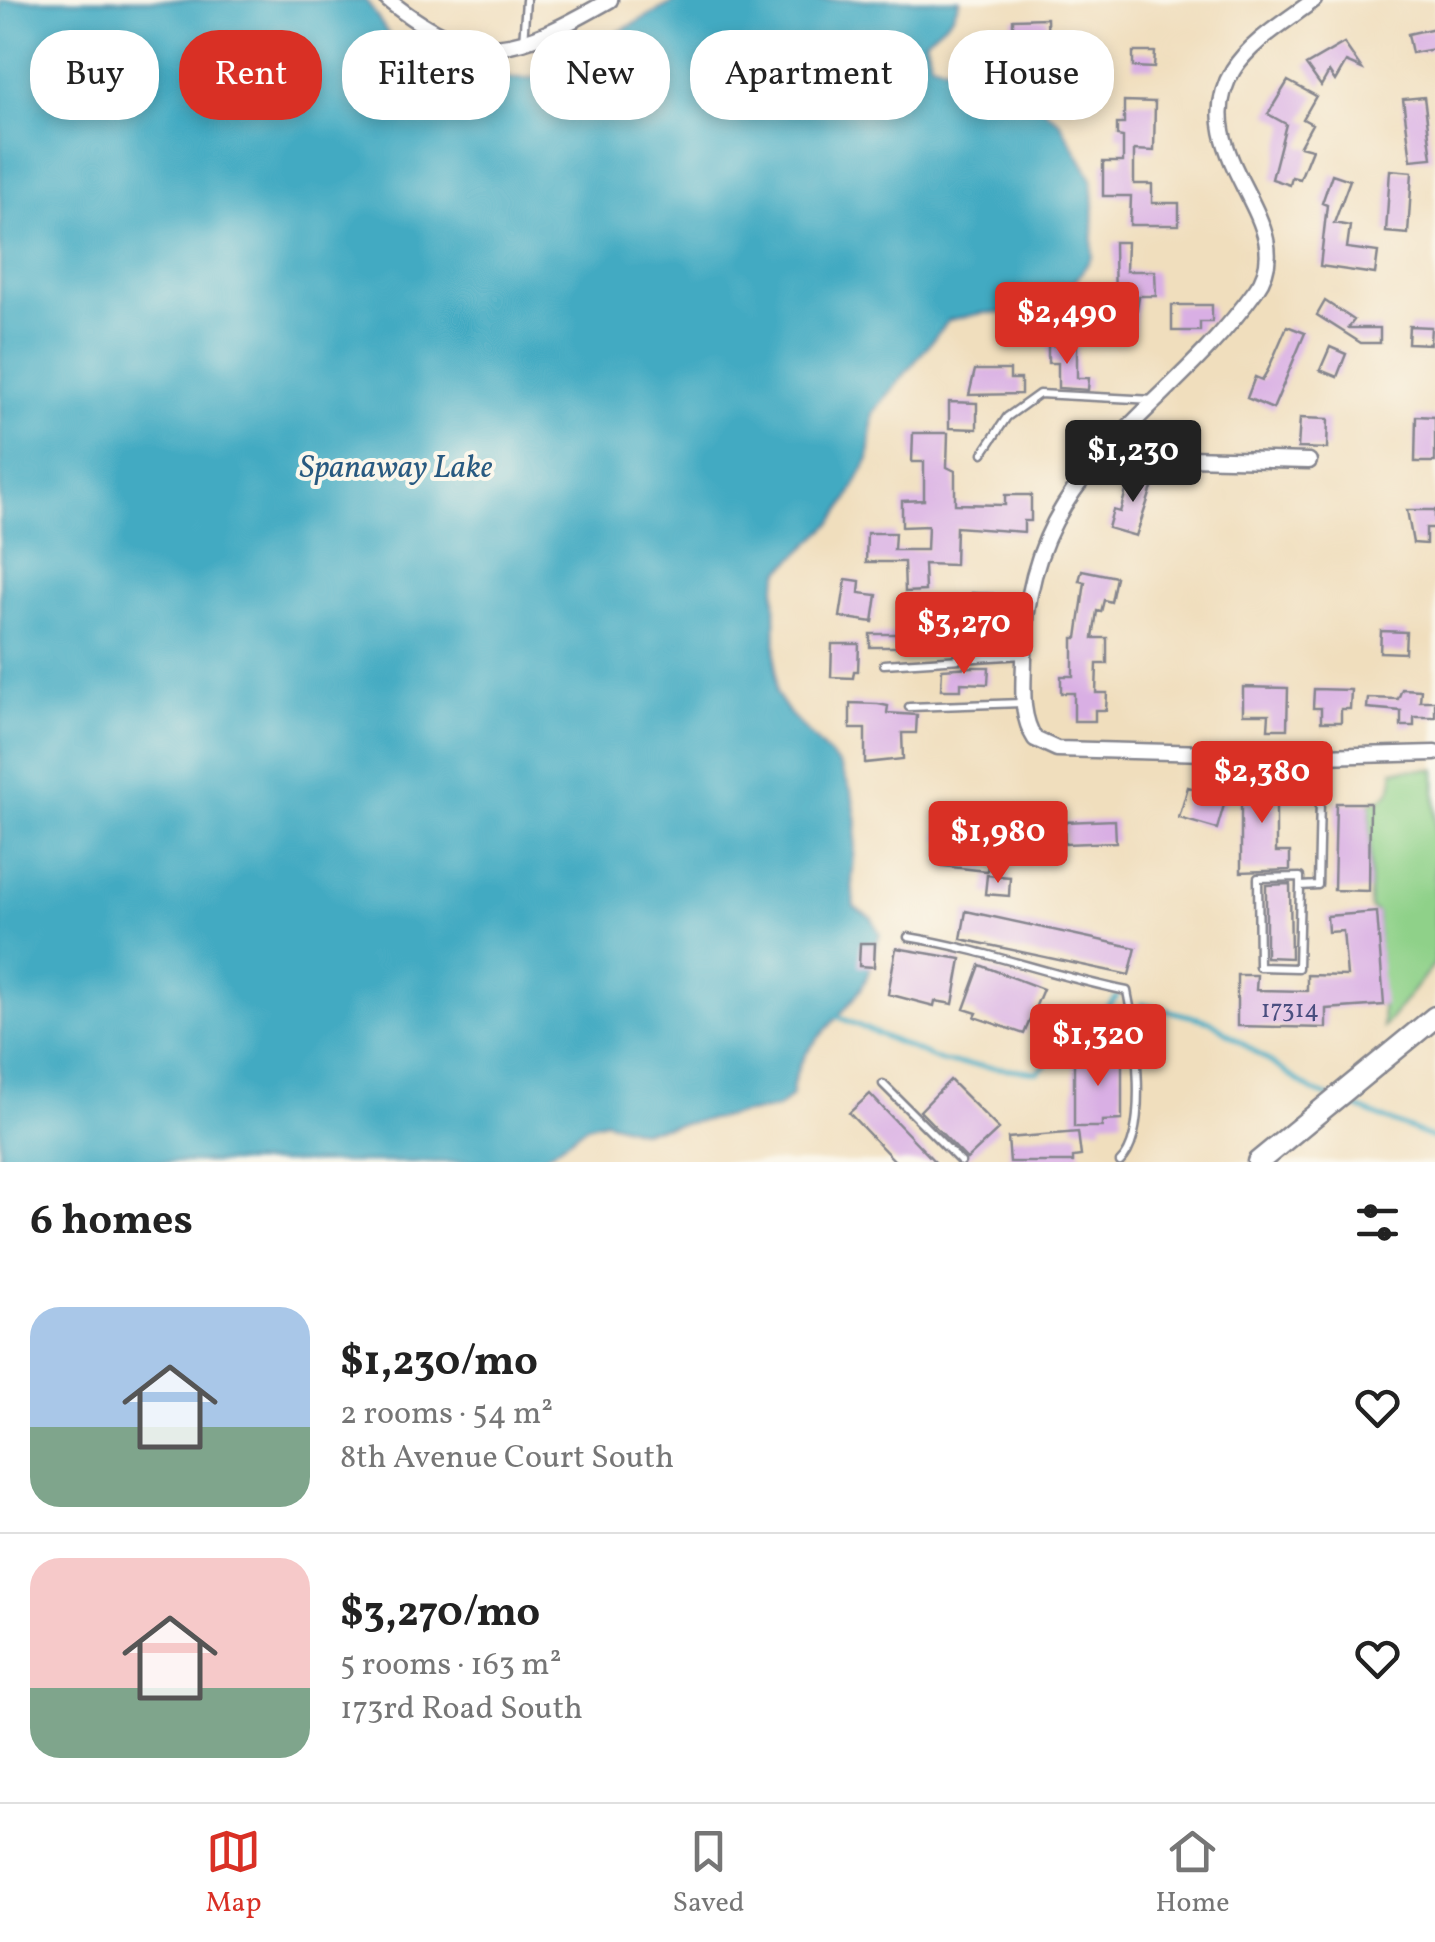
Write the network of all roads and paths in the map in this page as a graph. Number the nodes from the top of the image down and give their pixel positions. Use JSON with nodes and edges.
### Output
{"nodes":[{"id":1,"x":388,"y":0,"type":"edge"},
{"id":2,"x":526,"y":0,"type":"edge"},
{"id":3,"x":610,"y":0,"type":"edge"},
{"id":4,"x":1314,"y":0,"type":"edge"},
{"id":5,"x":523,"y":44,"type":"junction"},
{"id":6,"x":1156,"y":400,"type":"junction"},
{"id":7,"x":1108,"y":450,"type":"junction"},
{"id":8,"x":983,"y":453,"type":"dead end"},
{"id":9,"x":1309,"y":462,"type":"dead end"},
{"id":10,"x":1024,"y":655,"type":"junction"},
{"id":11,"x":884,"y":664,"type":"dead end"},
{"id":12,"x":1023,"y":703,"type":"junction"},
{"id":13,"x":909,"y":707,"type":"dead end"},
{"id":14,"x":1435,"y":753,"type":"edge"},
{"id":15,"x":1321,"y":756,"type":"junction"},
{"id":16,"x":1300,"y":886,"type":"junction"},
{"id":17,"x":908,"y":937,"type":"dead end"},
{"id":18,"x":1435,"y":1017,"type":"edge"},
{"id":19,"x":882,"y":1084,"type":"dead end"},
{"id":20,"x":1128,"y":1154,"type":"junction"},
{"id":21,"x":960,"y":1162,"type":"edge"},
{"id":22,"x":1120,"y":1162,"type":"edge"},
{"id":23,"x":1135,"y":1162,"type":"edge"},
{"id":24,"x":1258,"y":1162,"type":"edge"}],
"edges":[{"from":1,"to":5,"type":"street"},
{"from":2,"to":5,"type":"lane"},
{"from":3,"to":5,"type":"street"},
{"from":4,"to":6,"type":"street"},
{"from":6,"to":7,"type":"street"},
{"from":6,"to":8,"type":"lane"},
{"from":7,"to":9,"type":"street"},
{"from":7,"to":10,"type":"street"},
{"from":10,"to":11,"type":"lane"},
{"from":10,"to":12,"type":"street"},
{"from":12,"to":13,"type":"lane"},
{"from":12,"to":15,"type":"street"},
{"from":14,"to":15,"type":"street"},
{"from":15,"to":16,"type":"lane"},
{"from":16,"to":16,"type":"lane"},
{"from":17,"to":20,"type":"lane"},
{"from":18,"to":24,"type":"main road"},
{"from":19,"to":21,"type":"lane"},
{"from":20,"to":22,"type":"lane"},
{"from":20,"to":23,"type":"lane"}]}
